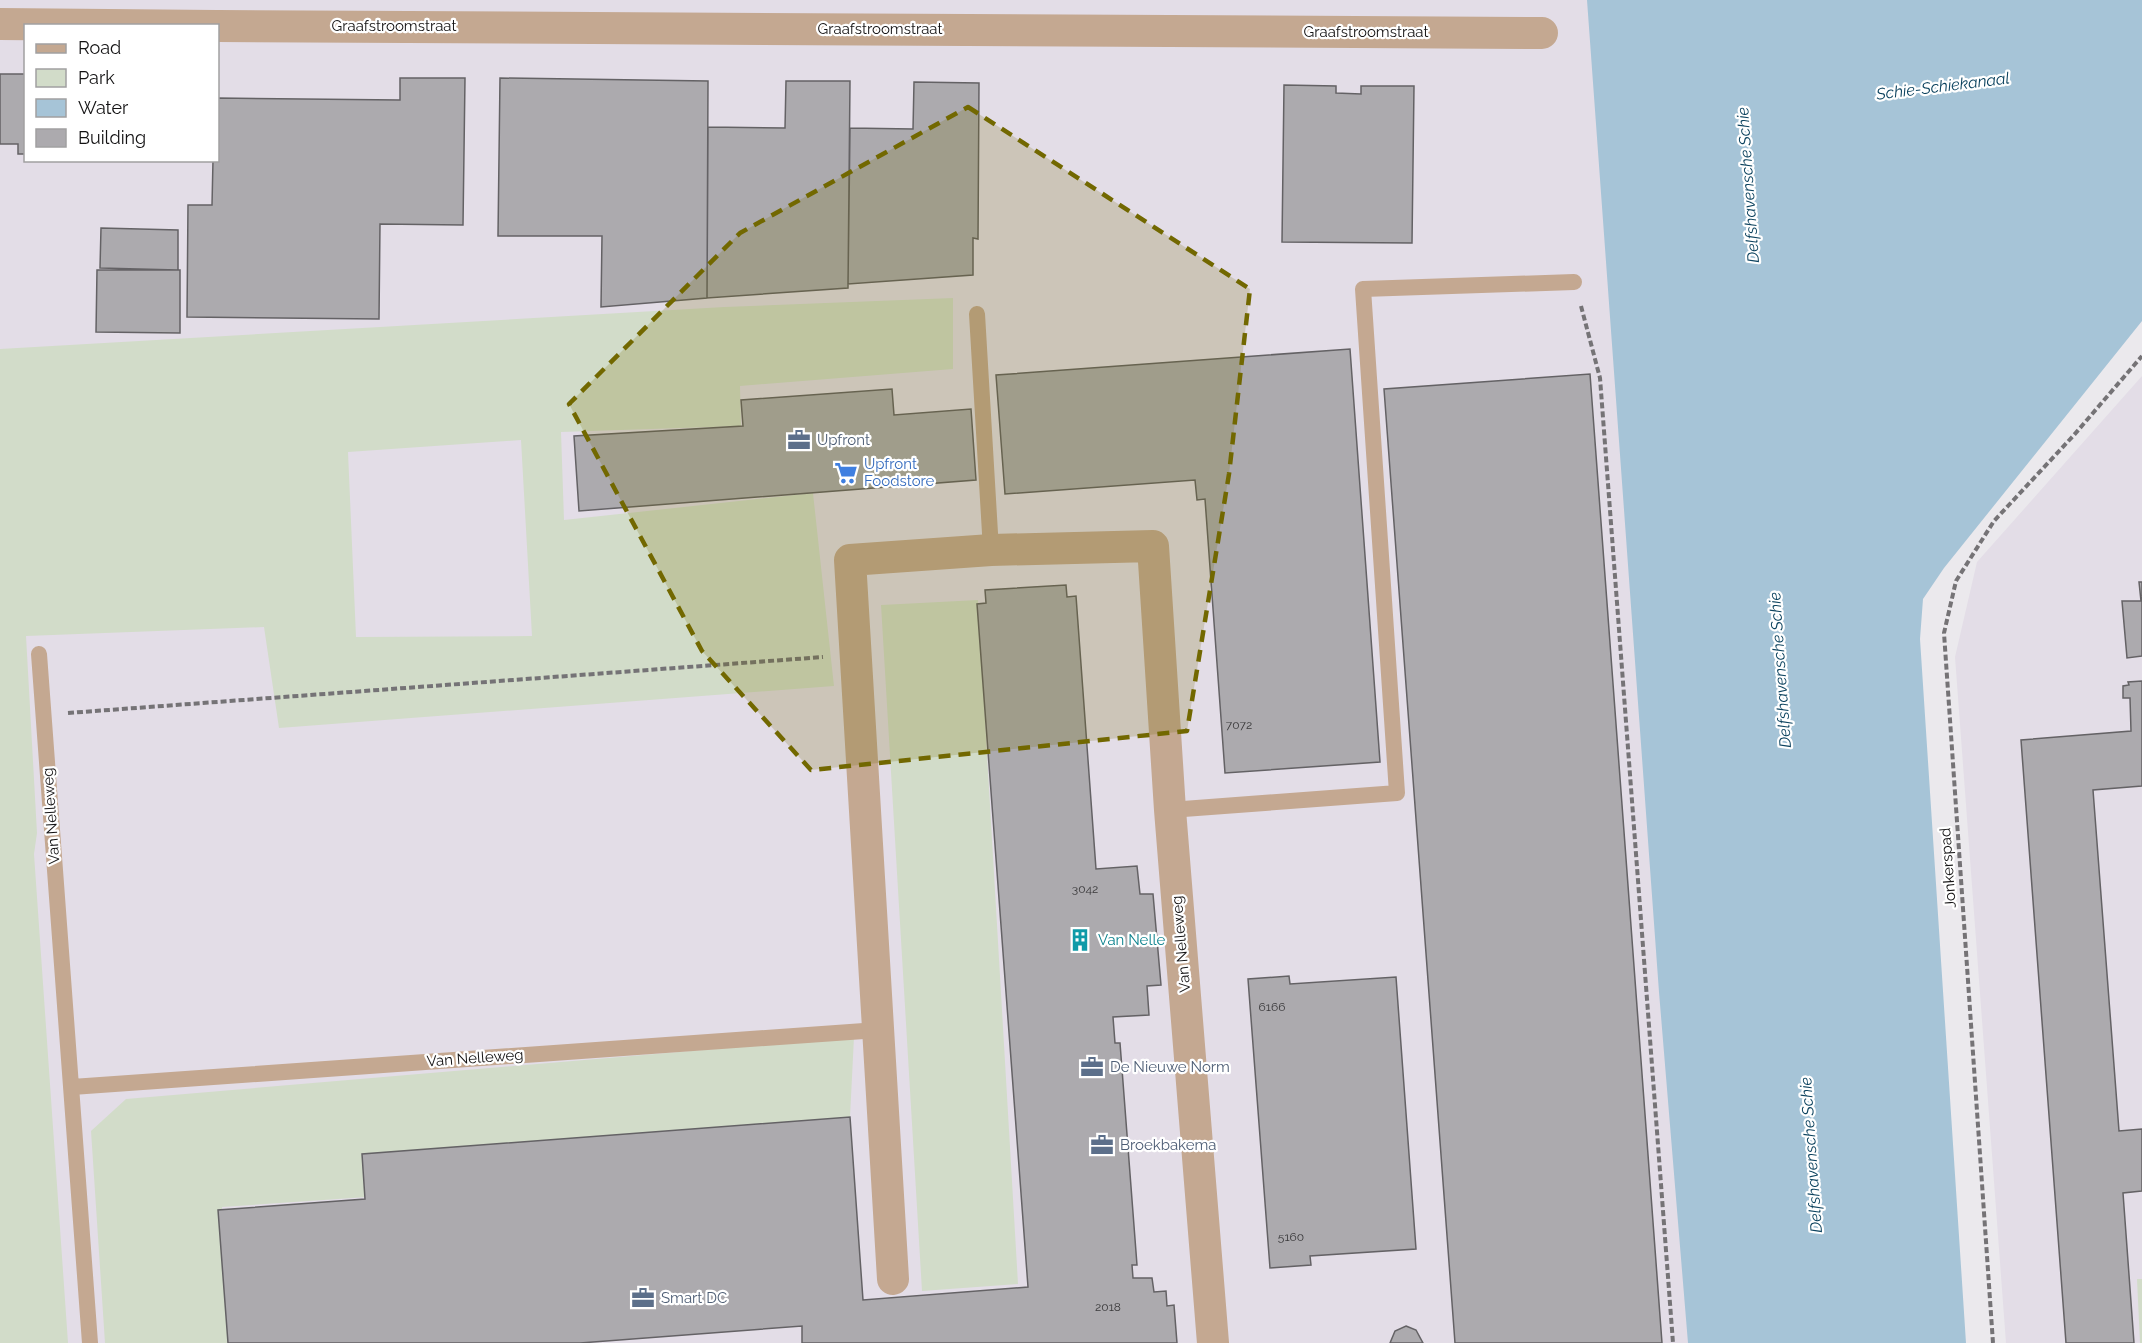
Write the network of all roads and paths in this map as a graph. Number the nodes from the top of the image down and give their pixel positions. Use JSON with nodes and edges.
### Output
{"nodes":[{"id":1,"x":0,"y":24,"type":"edge"},
{"id":2,"x":24,"y":24,"type":"edge"},
{"id":3,"x":219,"y":26,"type":"edge"},
{"id":4,"x":1542,"y":33,"type":"dead end"},
{"id":5,"x":1574,"y":282,"type":"joint"},
{"id":6,"x":977,"y":314,"type":"dead end"},
{"id":7,"x":2142,"y":356,"type":"edge"},
{"id":8,"x":991,"y":550,"type":"junction"},
{"id":9,"x":39,"y":654,"type":"dead end"},
{"id":10,"x":857,"y":655,"type":"junction"},
{"id":11,"x":43,"y":715,"type":"junction"},
{"id":12,"x":1170,"y":810,"type":"junction"},
{"id":13,"x":878,"y":1030,"type":"junction"},
{"id":14,"x":72,"y":1087,"type":"junction"},
{"id":15,"x":893,"y":1279,"type":"dead end"},
{"id":16,"x":90,"y":1343,"type":"edge"},
{"id":17,"x":1213,"y":1343,"type":"edge"},
{"id":18,"x":1673,"y":1343,"type":"edge"},
{"id":19,"x":1993,"y":1343,"type":"edge"}],
"edges":[{"from":1,"to":2,"type":"street","name":"Graafstroomstraat"},
{"from":3,"to":4,"type":"street","name":"Graafstroomstraat"},
{"from":5,"to":12,"type":"lane"},
{"from":5,"to":18,"type":"path"},
{"from":6,"to":8,"type":"lane"},
{"from":7,"to":19,"type":"path","name":"Jonkerspad"},
{"from":8,"to":10,"type":"street"},
{"from":8,"to":12,"type":"street","name":"Van Nelleweg"},
{"from":9,"to":11,"type":"lane","name":"Van Nelleweg"},
{"from":10,"to":11,"type":"path"},
{"from":10,"to":13,"type":"street"},
{"from":11,"to":14,"type":"lane","name":"Van Nelleweg"},
{"from":12,"to":17,"type":"street","name":"Van Nelleweg"},
{"from":13,"to":14,"type":"lane","name":"Van Nelleweg"},
{"from":13,"to":15,"type":"street"},
{"from":14,"to":16,"type":"lane","name":"Van Nelleweg"}]}
